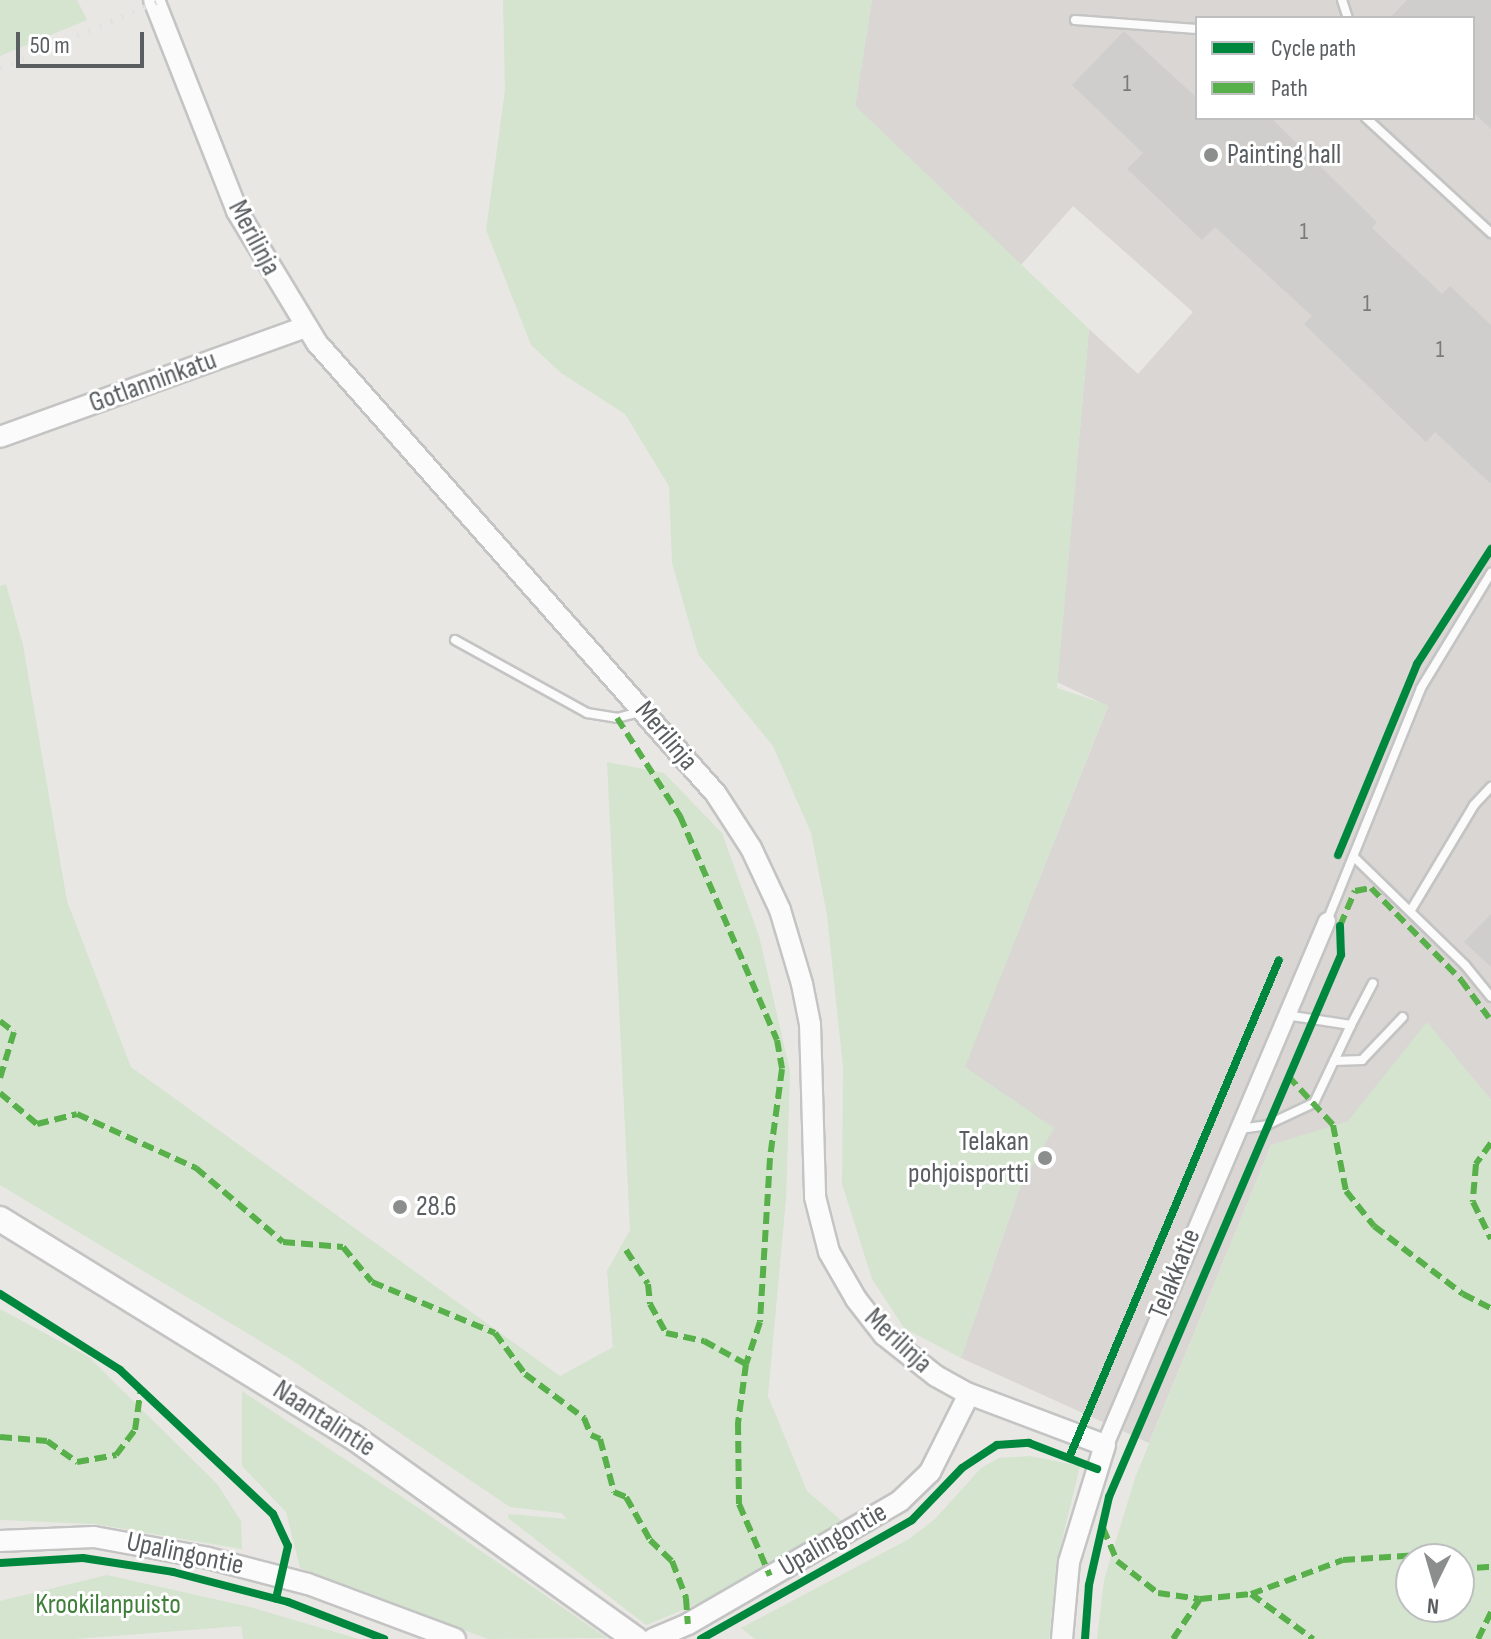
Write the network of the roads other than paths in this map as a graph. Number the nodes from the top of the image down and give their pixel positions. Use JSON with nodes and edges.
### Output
{"nodes":[{"id":1,"x":154,"y":0,"type":"edge"},
{"id":2,"x":1075,"y":20,"type":"dead end"},
{"id":3,"x":1195,"y":29,"type":"edge"},
{"id":4,"x":1368,"y":120,"type":"edge"},
{"id":5,"x":1491,"y":233,"type":"edge"},
{"id":6,"x":306,"y":327,"type":"junction"},
{"id":7,"x":0,"y":437,"type":"edge"},
{"id":8,"x":1491,"y":573,"type":"edge"},
{"id":9,"x":455,"y":640,"type":"dead end"},
{"id":10,"x":645,"y":710,"type":"junction"},
{"id":11,"x":1491,"y":787,"type":"edge"},
{"id":12,"x":1354,"y":857,"type":"junction"},
{"id":13,"x":1411,"y":910,"type":"junction"},
{"id":14,"x":1327,"y":921,"type":"joint"},
{"id":15,"x":1373,"y":983,"type":"dead end"},
{"id":16,"x":1491,"y":997,"type":"edge"},
{"id":17,"x":1286,"y":1015,"type":"junction"},
{"id":18,"x":1403,"y":1017,"type":"dead end"},
{"id":19,"x":1351,"y":1025,"type":"junction"},
{"id":20,"x":1334,"y":1061,"type":"junction"},
{"id":21,"x":1236,"y":1129,"type":"junction"},
{"id":22,"x":0,"y":1219,"type":"edge"},
{"id":23,"x":969,"y":1394,"type":"junction"},
{"id":24,"x":1105,"y":1445,"type":"junction"},
{"id":25,"x":0,"y":1541,"type":"edge"},
{"id":26,"x":455,"y":1639,"type":"edge"},
{"id":27,"x":636,"y":1639,"type":"edge"},
{"id":28,"x":653,"y":1639,"type":"edge"},
{"id":29,"x":1062,"y":1639,"type":"edge"}],
"edges":[{"from":1,"to":6,"type":"street","name":"Merilinja"},
{"from":2,"to":3,"type":"lane"},
{"from":4,"to":5,"type":"lane"},
{"from":6,"to":7,"type":"street","name":"Gotlanninkatu"},
{"from":6,"to":10,"type":"street","name":"Merilinja"},
{"from":8,"to":12,"type":"lane"},
{"from":9,"to":10,"type":"lane"},
{"from":10,"to":23,"type":"street","name":"Merilinja"},
{"from":11,"to":13,"type":"lane"},
{"from":12,"to":13,"type":"lane"},
{"from":12,"to":14,"type":"lane"},
{"from":13,"to":16,"type":"lane"},
{"from":14,"to":17,"type":"street","name":"Telakkatie"},
{"from":15,"to":19,"type":"lane"},
{"from":17,"to":19,"type":"lane"},
{"from":17,"to":21,"type":"street","name":"Telakkatie"},
{"from":18,"to":20,"type":"lane"},
{"from":19,"to":20,"type":"lane"},
{"from":20,"to":21,"type":"lane"},
{"from":21,"to":24,"type":"street","name":"Telakkatie"},
{"from":22,"to":27,"type":"main road","name":"Naantalintie"},
{"from":23,"to":24,"type":"street","name":"Merilinja"},
{"from":23,"to":28,"type":"street","name":"Upalingontie"},
{"from":24,"to":29,"type":"street","name":"Telakkatie"},
{"from":25,"to":26,"type":"street","name":"Upalingontie"}]}
